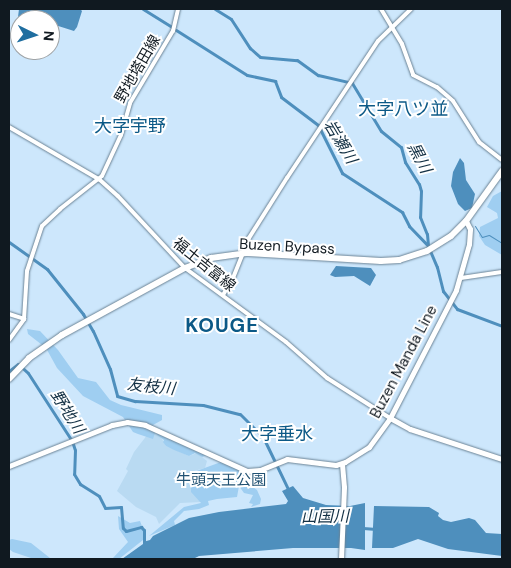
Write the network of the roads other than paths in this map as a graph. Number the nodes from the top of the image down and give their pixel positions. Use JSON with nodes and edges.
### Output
{"nodes":[{"id":1,"x":178,"y":9,"type":"edge"},
{"id":2,"x":381,"y":9,"type":"edge"},
{"id":3,"x":411,"y":9,"type":"edge"},
{"id":4,"x":392,"y":26,"type":"junction"},
{"id":5,"x":9,"y":127,"type":"edge"},
{"id":6,"x":502,"y":160,"type":"edge"},
{"id":7,"x":502,"y":171,"type":"edge"},
{"id":8,"x":502,"y":176,"type":"edge"},
{"id":9,"x":100,"y":180,"type":"junction"},
{"id":10,"x":467,"y":222,"type":"junction"},
{"id":11,"x":242,"y":254,"type":"junction"},
{"id":12,"x":186,"y":269,"type":"junction"},
{"id":13,"x":502,"y":272,"type":"edge"},
{"id":14,"x":461,"y":278,"type":"junction"},
{"id":15,"x":223,"y":295,"type":"junction"},
{"id":16,"x":9,"y":314,"type":"edge"},
{"id":17,"x":24,"y":319,"type":"junction"},
{"id":18,"x":82,"y":326,"type":"junction"},
{"id":19,"x":9,"y":340,"type":"edge"},
{"id":20,"x":9,"y":380,"type":"edge"},
{"id":21,"x":9,"y":384,"type":"edge"},
{"id":22,"x":390,"y":418,"type":"junction"},
{"id":23,"x":502,"y":459,"type":"edge"},
{"id":24,"x":342,"y":464,"type":"junction"},
{"id":25,"x":9,"y":466,"type":"edge"},
{"id":26,"x":341,"y":557,"type":"edge"}],
"edges":[{"from":1,"to":9,"type":"main road","name":"野地塔田線"},
{"from":2,"to":4,"type":"main road"},
{"from":3,"to":4,"type":"main road"},
{"from":4,"to":6,"type":"main road"},
{"from":4,"to":11,"type":"main road"},
{"from":5,"to":9,"type":"main road","name":"福土吉富線"},
{"from":7,"to":10,"type":"highway"},
{"from":8,"to":10,"type":"highway"},
{"from":9,"to":12,"type":"main road","name":"福土吉富線"},
{"from":9,"to":17,"type":"main road","name":"野地塔田線"},
{"from":10,"to":11,"type":"highway","name":"Buzen Bypass"},
{"from":10,"to":14,"type":"main road","name":"Buzen Manda Line"},
{"from":11,"to":12,"type":"highway","name":"Buzen Bypass"},
{"from":11,"to":15,"type":"main road"},
{"from":12,"to":15,"type":"main road","name":"福土吉富線"},
{"from":12,"to":18,"type":"highway","name":"Buzen Bypass"},
{"from":13,"to":14,"type":"main road"},
{"from":14,"to":22,"type":"main road","name":"Buzen Manda Line"},
{"from":15,"to":22,"type":"main road","name":"福土吉富線"},
{"from":16,"to":17,"type":"main road"},
{"from":17,"to":19,"type":"main road"},
{"from":18,"to":20,"type":"highway","name":"Buzen Bypass"},
{"from":18,"to":21,"type":"highway","name":"Buzen Bypass"},
{"from":22,"to":23,"type":"main road"},
{"from":22,"to":24,"type":"main road","name":"Buzen Manda Line"},
{"from":24,"to":25,"type":"main road"},
{"from":24,"to":26,"type":"main road"}]}
